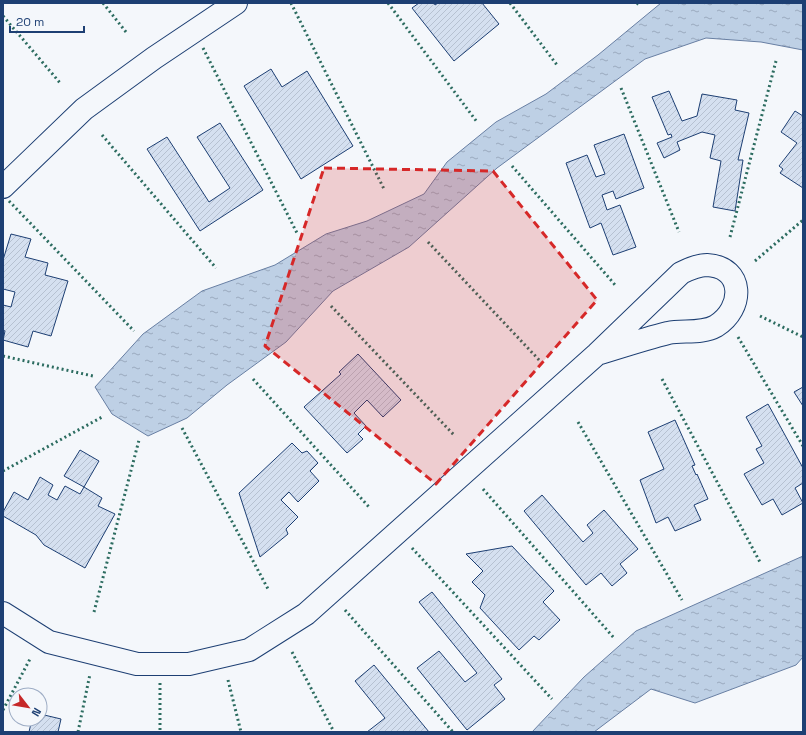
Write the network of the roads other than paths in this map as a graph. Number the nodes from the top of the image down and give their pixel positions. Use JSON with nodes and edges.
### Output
{"nodes":[{"id":1,"x":236,"y":3,"type":"edge"},
{"id":2,"x":3,"y":187,"type":"edge"},
{"id":3,"x":597,"y":354,"type":"junction"},
{"id":4,"x":3,"y":613,"type":"edge"}],
"edges":[{"from":1,"to":2,"type":"street"},
{"from":3,"to":3,"type":"street"},
{"from":3,"to":4,"type":"street"}]}
